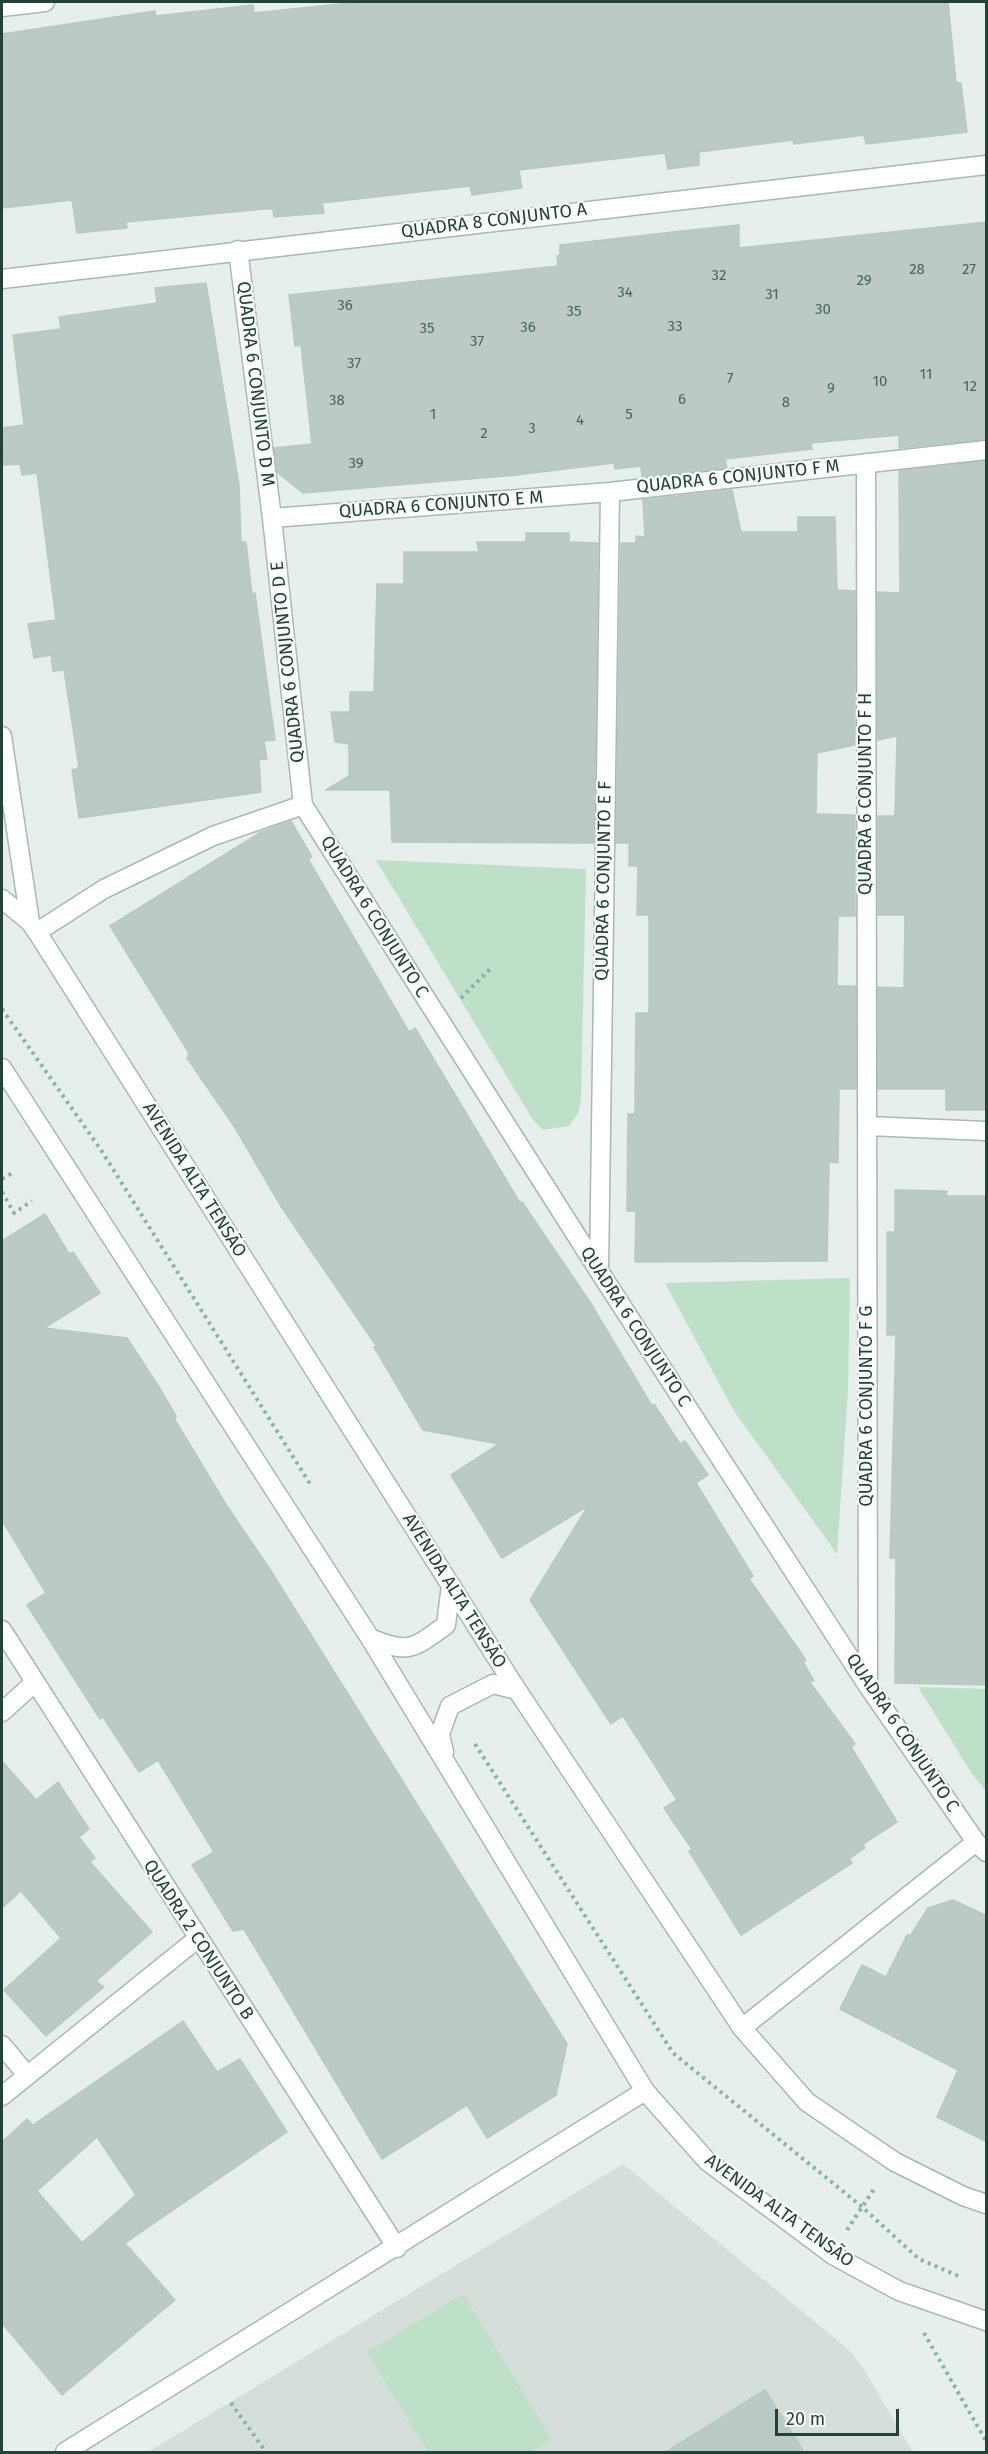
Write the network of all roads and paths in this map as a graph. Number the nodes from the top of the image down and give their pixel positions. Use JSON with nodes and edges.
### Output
{"nodes":[{"id":1,"x":45,"y":2,"type":"edge"},
{"id":2,"x":2,"y":7,"type":"edge"},
{"id":3,"x":987,"y":165,"type":"edge"},
{"id":4,"x":238,"y":250,"type":"junction"},
{"id":5,"x":2,"y":279,"type":"edge"},
{"id":6,"x":987,"y":450,"type":"edge"},
{"id":7,"x":866,"y":463,"type":"junction"},
{"id":8,"x":610,"y":492,"type":"junction"},
{"id":9,"x":272,"y":518,"type":"junction"},
{"id":10,"x":2,"y":736,"type":"edge"},
{"id":11,"x":303,"y":806,"type":"junction"},
{"id":12,"x":2,"y":899,"type":"edge"},
{"id":13,"x":33,"y":927,"type":"junction"},
{"id":14,"x":492,"y":967,"type":"dead end"},
{"id":15,"x":439,"y":1020,"type":"junction"},
{"id":16,"x":4,"y":1078,"type":"edge"},
{"id":17,"x":867,"y":1125,"type":"junction"},
{"id":18,"x":987,"y":1131,"type":"edge"},
{"id":19,"x":14,"y":1172,"type":"dead end"},
{"id":20,"x":2,"y":1179,"type":"edge"},
{"id":21,"x":2,"y":1192,"type":"edge"},
{"id":22,"x":32,"y":1201,"type":"dead end"},
{"id":23,"x":599,"y":1271,"type":"junction"},
{"id":24,"x":451,"y":1585,"type":"junction"},
{"id":25,"x":2,"y":1630,"type":"edge"},
{"id":26,"x":369,"y":1638,"type":"junction"},
{"id":27,"x":34,"y":1683,"type":"junction"},
{"id":28,"x":868,"y":1686,"type":"junction"},
{"id":29,"x":517,"y":1690,"type":"junction"},
{"id":30,"x":2,"y":1712,"type":"edge"},
{"id":31,"x":447,"y":1763,"type":"junction"},
{"id":32,"x":982,"y":1847,"type":"edge"},
{"id":33,"x":197,"y":1939,"type":"junction"},
{"id":34,"x":742,"y":2028,"type":"junction"},
{"id":35,"x":2,"y":2045,"type":"edge"},
{"id":36,"x":27,"y":2075,"type":"junction"},
{"id":37,"x":645,"y":2091,"type":"junction"},
{"id":38,"x":2,"y":2096,"type":"edge"},
{"id":39,"x":895,"y":2162,"type":"junction"},
{"id":40,"x":987,"y":2204,"type":"edge"},
{"id":41,"x":397,"y":2248,"type":"junction"},
{"id":42,"x":833,"y":2255,"type":"junction"},
{"id":43,"x":899,"y":2291,"type":"junction"},
{"id":44,"x":987,"y":2321,"type":"edge"},
{"id":45,"x":231,"y":2403,"type":"dead end"},
{"id":46,"x":987,"y":2441,"type":"edge"},
{"id":47,"x":65,"y":2452,"type":"edge"},
{"id":48,"x":266,"y":2452,"type":"edge"}],
"edges":[{"from":1,"to":2,"type":"street"},
{"from":3,"to":4,"type":"street","name":"QUADRA 8 CONJUNTO A"},
{"from":4,"to":5,"type":"street","name":"QUADRA 8 CONJUNTO A"},
{"from":4,"to":9,"type":"street","name":"QUADRA 6 CONJUNTO D M"},
{"from":6,"to":7,"type":"street","name":"QUADRA 6 CONJUNTO F M"},
{"from":7,"to":8,"type":"street","name":"QUADRA 6 CONJUNTO F M"},
{"from":7,"to":17,"type":"street","name":"QUADRA 6 CONJUNTO F H"},
{"from":8,"to":9,"type":"street","name":"QUADRA 6 CONJUNTO E M"},
{"from":8,"to":23,"type":"street","name":"QUADRA 6 CONJUNTO E F"},
{"from":9,"to":11,"type":"street","name":"QUADRA 6 CONJUNTO D E"},
{"from":10,"to":13,"type":"street"},
{"from":11,"to":13,"type":"street"},
{"from":11,"to":15,"type":"street","name":"QUADRA 6 CONJUNTO C"},
{"from":12,"to":13,"type":"street","name":"AVENIDA ALTA TENSÃO"},
{"from":13,"to":24,"type":"street","name":"AVENIDA ALTA TENSÃO"},
{"from":14,"to":15,"type":"path"},
{"from":15,"to":23,"type":"street","name":"QUADRA 6 CONJUNTO C"},
{"from":16,"to":26,"type":"street","name":"AVENIDA ALTA TENSÃO"},
{"from":17,"to":18,"type":"street"},
{"from":17,"to":28,"type":"street","name":"QUADRA 6 CONJUNTO F G"},
{"from":19,"to":20,"type":"path"},
{"from":21,"to":22,"type":"path"},
{"from":23,"to":28,"type":"street","name":"QUADRA 6 CONJUNTO C"},
{"from":24,"to":26,"type":"street"},
{"from":24,"to":29,"type":"street","name":"AVENIDA ALTA TENSÃO"},
{"from":25,"to":27,"type":"street","name":"QUADRA 2 CONJUNTO B"},
{"from":26,"to":31,"type":"street","name":"AVENIDA ALTA TENSÃO"},
{"from":27,"to":30,"type":"street"},
{"from":27,"to":33,"type":"street","name":"QUADRA 2 CONJUNTO B"},
{"from":28,"to":32,"type":"street","name":"QUADRA 6 CONJUNTO C"},
{"from":29,"to":31,"type":"street"},
{"from":29,"to":34,"type":"street","name":"AVENIDA ALTA TENSÃO"},
{"from":31,"to":37,"type":"street","name":"AVENIDA ALTA TENSÃO"},
{"from":32,"to":34,"type":"street"},
{"from":33,"to":36,"type":"street"},
{"from":33,"to":41,"type":"street","name":"QUADRA 2 CONJUNTO B"},
{"from":34,"to":39,"type":"street","name":"AVENIDA ALTA TENSÃO"},
{"from":35,"to":36,"type":"street"},
{"from":36,"to":38,"type":"street"},
{"from":37,"to":41,"type":"street"},
{"from":37,"to":42,"type":"street","name":"AVENIDA ALTA TENSÃO"},
{"from":39,"to":40,"type":"street","name":"AVENIDA ALTA TENSÃO"},
{"from":39,"to":42,"type":"path"},
{"from":41,"to":47,"type":"street"},
{"from":42,"to":43,"type":"street","name":"AVENIDA ALTA TENSÃO"},
{"from":43,"to":44,"type":"street","name":"AVENIDA ALTA TENSÃO"},
{"from":43,"to":46,"type":"path"},
{"from":45,"to":48,"type":"path"}]}
